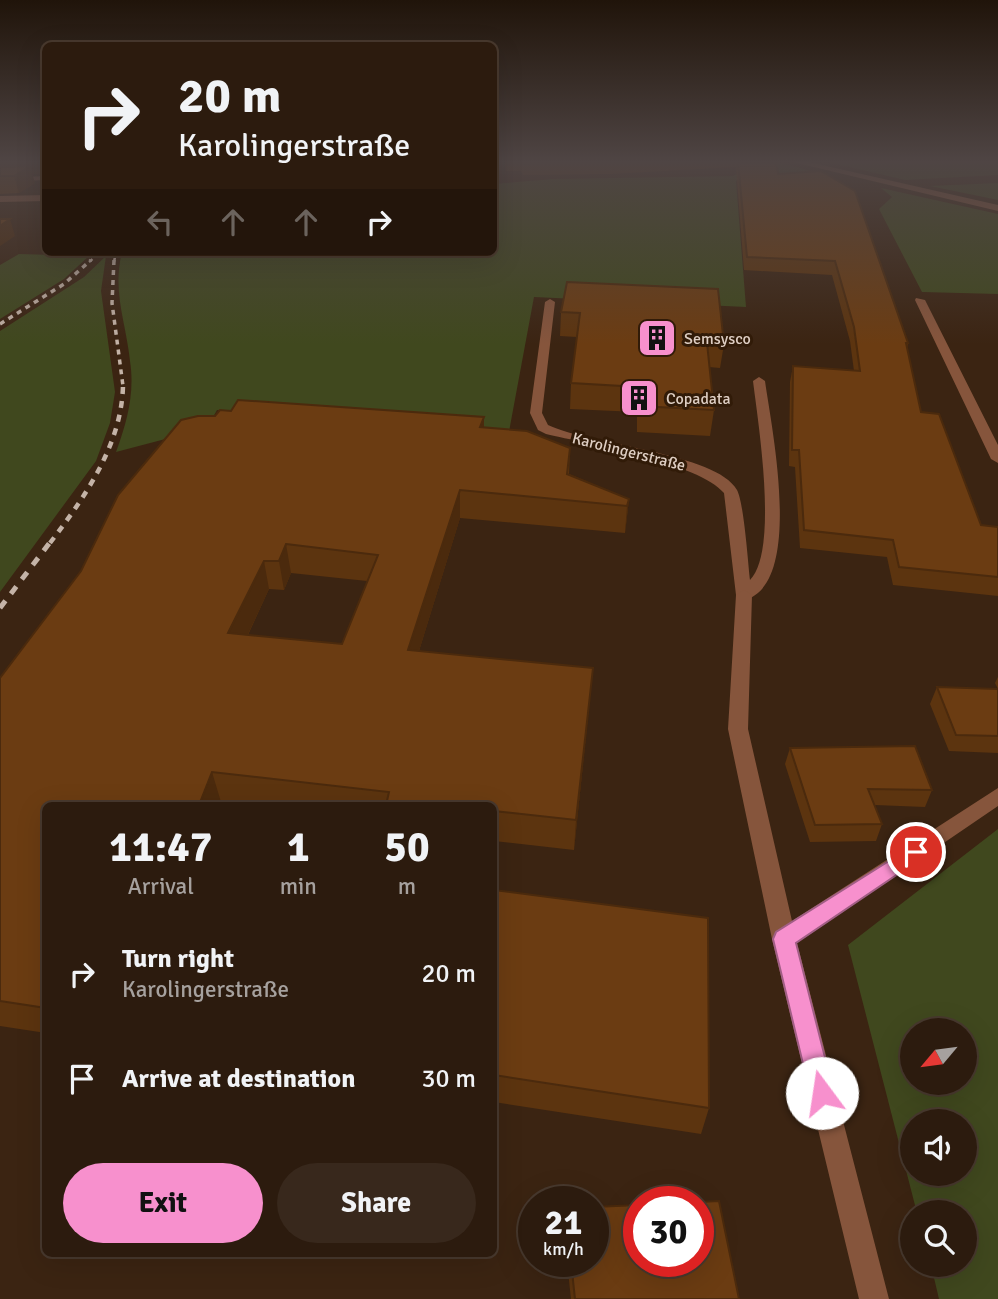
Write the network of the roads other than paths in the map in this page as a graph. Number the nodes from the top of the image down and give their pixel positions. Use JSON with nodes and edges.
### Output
{"nodes":[{"id":1,"x":920,"y":300,"type":"dead end"},
{"id":2,"x":550,"y":302,"type":"dead end"},
{"id":3,"x":759,"y":382,"type":"dead end"},
{"id":4,"x":998,"y":458,"type":"edge"},
{"id":5,"x":744,"y":595,"type":"junction"},
{"id":6,"x":998,"y":796,"type":"edge"},
{"id":7,"x":784,"y":939,"type":"junction"},
{"id":8,"x":874,"y":1299,"type":"edge"}],
"edges":[{"from":1,"to":4,"type":"street"},
{"from":2,"to":5,"type":"street","name":"Karolingerstraße"},
{"from":3,"to":5,"type":"street"},
{"from":5,"to":7,"type":"street","name":"Karolingerstraße"},
{"from":6,"to":7,"type":"street"},
{"from":7,"to":8,"type":"street","name":"Karolingerstraße"}]}
